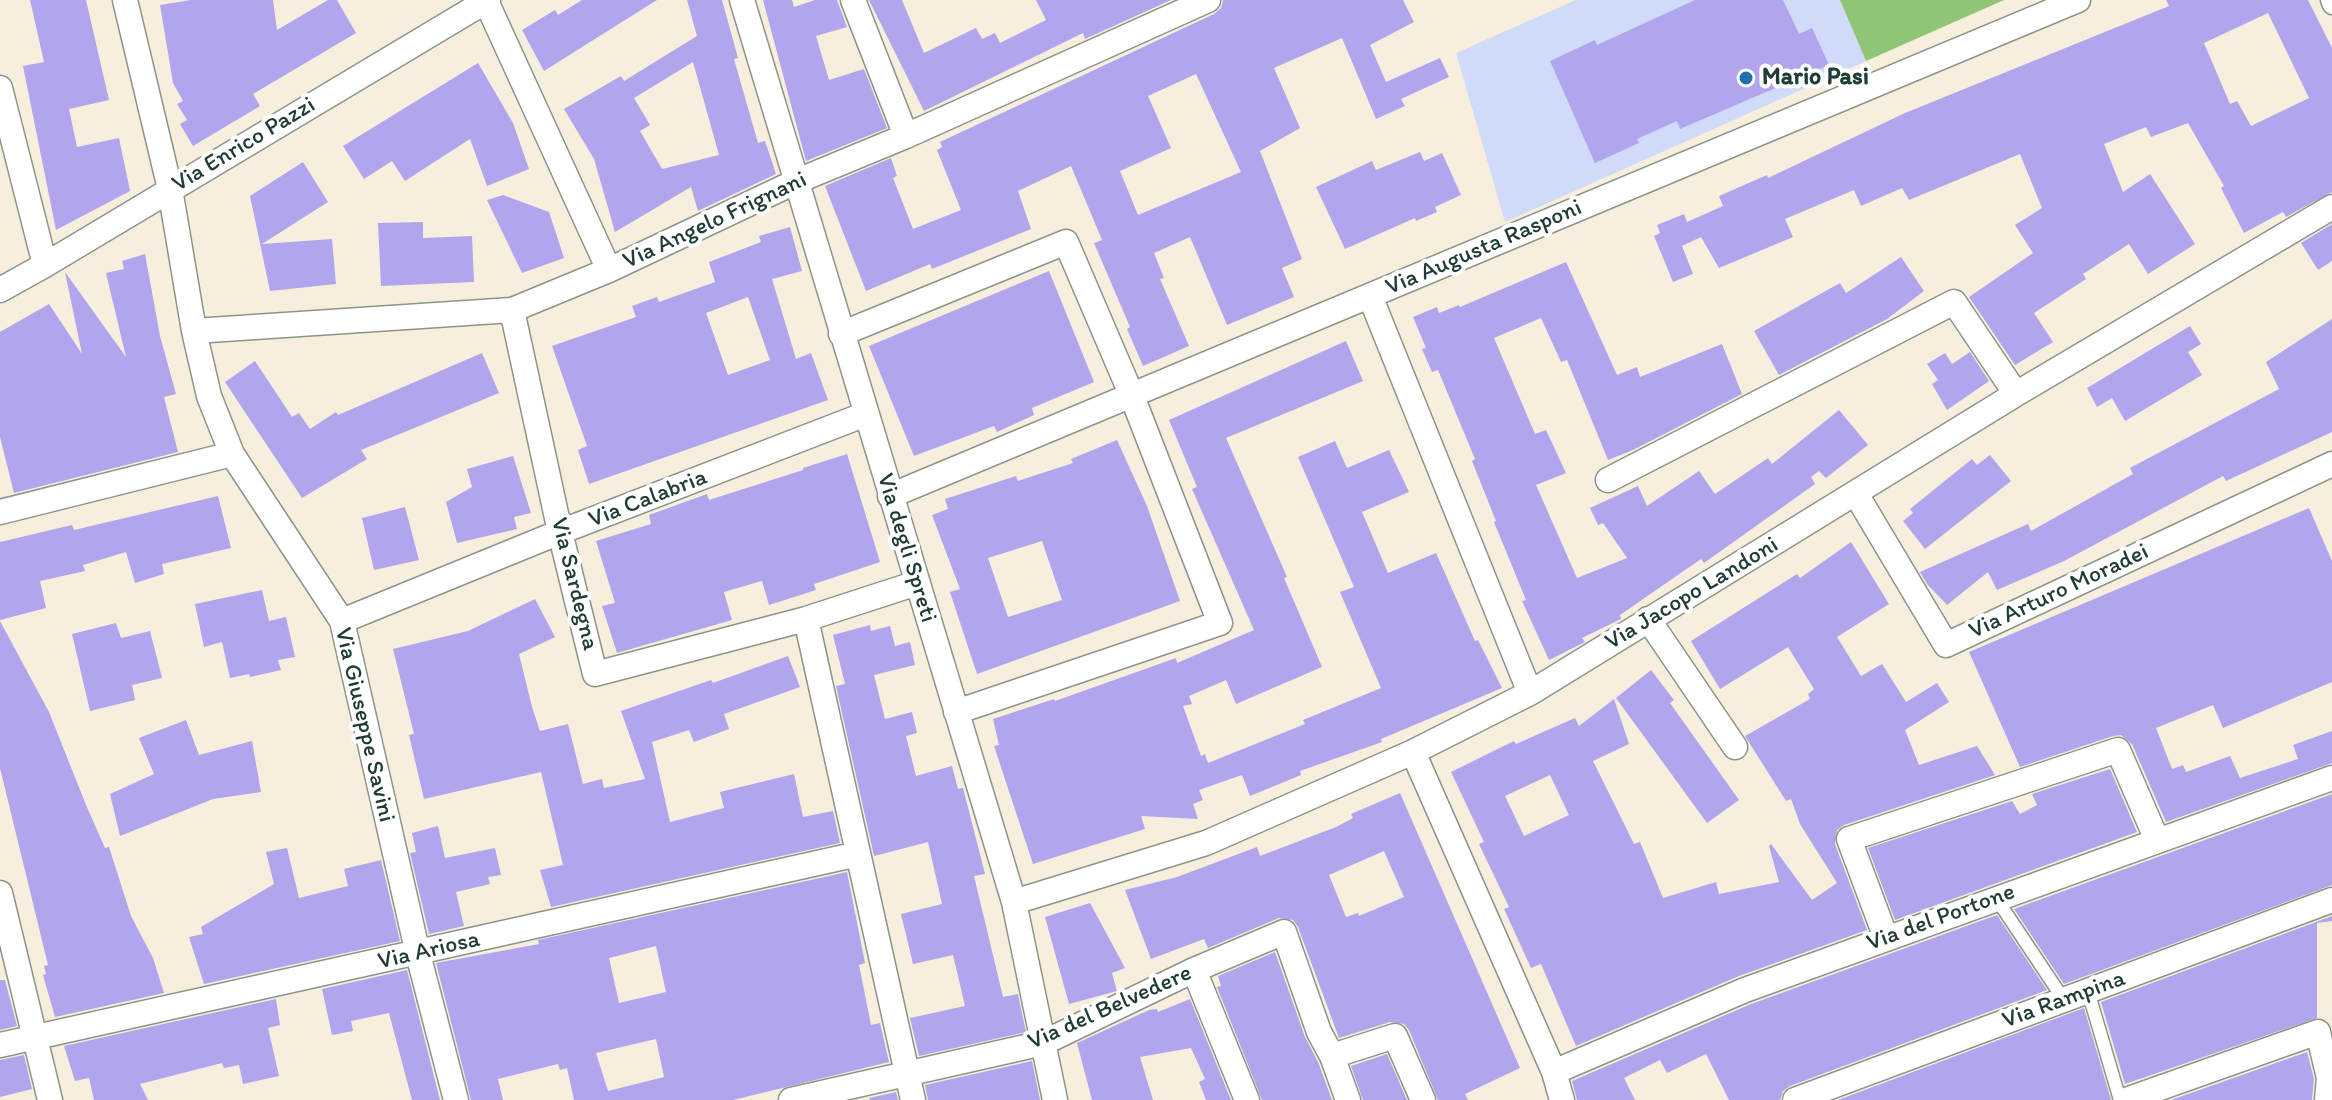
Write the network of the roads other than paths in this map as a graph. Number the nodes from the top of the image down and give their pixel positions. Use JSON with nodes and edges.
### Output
{"nodes":[{"id":1,"x":125,"y":0,"type":"edge"},
{"id":2,"x":742,"y":0,"type":"edge"},
{"id":3,"x":853,"y":0,"type":"edge"},
{"id":4,"x":1208,"y":0,"type":"edge"},
{"id":5,"x":2078,"y":0,"type":"edge"},
{"id":6,"x":487,"y":1,"type":"edge"},
{"id":7,"x":0,"y":88,"type":"edge"},
{"id":8,"x":906,"y":136,"type":"junction"},
{"id":9,"x":795,"y":182,"type":"junction"},
{"id":10,"x":170,"y":189,"type":"junction"},
{"id":11,"x":2332,"y":207,"type":"edge"},
{"id":12,"x":45,"y":265,"type":"junction"},
{"id":13,"x":609,"y":270,"type":"junction"},
{"id":14,"x":0,"y":290,"type":"edge"},
{"id":15,"x":1370,"y":296,"type":"junction"},
{"id":16,"x":512,"y":310,"type":"junction"},
{"id":17,"x":194,"y":331,"type":"junction"},
{"id":18,"x":841,"y":334,"type":"junction"},
{"id":19,"x":2016,"y":394,"type":"junction"},
{"id":20,"x":1132,"y":396,"type":"junction"},
{"id":21,"x":866,"y":414,"type":"junction"},
{"id":22,"x":232,"y":454,"type":"junction"},
{"id":23,"x":2332,"y":464,"type":"edge"},
{"id":24,"x":1608,"y":480,"type":"dead end"},
{"id":25,"x":1856,"y":494,"type":"junction"},
{"id":26,"x":890,"y":496,"type":"junction"},
{"id":27,"x":0,"y":512,"type":"edge"},
{"id":28,"x":560,"y":532,"type":"junction"},
{"id":29,"x":917,"y":583,"type":"junction"},
{"id":30,"x":806,"y":619,"type":"junction"},
{"id":31,"x":1648,"y":619,"type":"junction"},
{"id":32,"x":342,"y":621,"type":"junction"},
{"id":33,"x":1530,"y":693,"type":"junction"},
{"id":34,"x":956,"y":712,"type":"junction"},
{"id":35,"x":1735,"y":747,"type":"dead end"},
{"id":36,"x":1413,"y":752,"type":"junction"},
{"id":37,"x":2332,"y":778,"type":"edge"},
{"id":38,"x":2157,"y":840,"type":"junction"},
{"id":39,"x":858,"y":854,"type":"junction"},
{"id":40,"x":0,"y":893,"type":"edge"},
{"id":41,"x":1996,"y":898,"type":"junction"},
{"id":42,"x":2332,"y":900,"type":"edge"},
{"id":43,"x":1014,"y":902,"type":"junction"},
{"id":44,"x":1886,"y":938,"type":"junction"},
{"id":45,"x":418,"y":954,"type":"junction"},
{"id":46,"x":1194,"y":970,"type":"junction"},
{"id":47,"x":2088,"y":991,"type":"junction"},
{"id":48,"x":2064,"y":1000,"type":"junction"},
{"id":49,"x":35,"y":1037,"type":"junction"},
{"id":50,"x":1043,"y":1043,"type":"junction"},
{"id":51,"x":0,"y":1045,"type":"edge"},
{"id":52,"x":1332,"y":1056,"type":"junction"},
{"id":53,"x":1554,"y":1072,"type":"junction"},
{"id":54,"x":909,"y":1074,"type":"junction"},
{"id":55,"x":2329,"y":1085,"type":"edge"},
{"id":56,"x":50,"y":1100,"type":"edge"},
{"id":57,"x":456,"y":1100,"type":"edge"},
{"id":58,"x":791,"y":1100,"type":"edge"},
{"id":59,"x":913,"y":1100,"type":"edge"},
{"id":60,"x":1055,"y":1100,"type":"edge"},
{"id":61,"x":1247,"y":1100,"type":"edge"},
{"id":62,"x":1348,"y":1100,"type":"edge"},
{"id":63,"x":1423,"y":1100,"type":"edge"},
{"id":64,"x":1562,"y":1100,"type":"edge"},
{"id":65,"x":1795,"y":1100,"type":"edge"},
{"id":66,"x":2120,"y":1100,"type":"edge"},
{"id":67,"x":2126,"y":1100,"type":"edge"}],
"edges":[{"from":1,"to":10,"type":"street","name":"Via Giuseppe Savini"},
{"from":2,"to":9,"type":"street","name":"Via degli Spreti"},
{"from":3,"to":8,"type":"street"},
{"from":4,"to":8,"type":"street","name":"Via Angelo Frignani"},
{"from":5,"to":15,"type":"street","name":"Via Augusta Rasponi"},
{"from":6,"to":10,"type":"street","name":"Via Enrico Pazzi"},
{"from":6,"to":13,"type":"street"},
{"from":7,"to":12,"type":"street"},
{"from":8,"to":9,"type":"street","name":"Via Angelo Frignani"},
{"from":9,"to":13,"type":"street","name":"Via Angelo Frignani"},
{"from":9,"to":18,"type":"street","name":"Via degli Spreti"},
{"from":10,"to":12,"type":"street","name":"Via Enrico Pazzi"},
{"from":10,"to":17,"type":"street","name":"Via Giuseppe Savini"},
{"from":11,"to":19,"type":"street","name":"Via Jacopo Landoni"},
{"from":12,"to":14,"type":"street","name":"Via Enrico Pazzi"},
{"from":13,"to":16,"type":"street","name":"Via Angelo Frignani"},
{"from":15,"to":20,"type":"street","name":"Via Augusta Rasponi"},
{"from":15,"to":33,"type":"street"},
{"from":16,"to":17,"type":"street","name":"Via Angelo Frignani"},
{"from":16,"to":28,"type":"street","name":"Via Sardegna"},
{"from":17,"to":22,"type":"street","name":"Via Giuseppe Savini"},
{"from":18,"to":20,"type":"street"},
{"from":18,"to":21,"type":"street","name":"Via degli Spreti"},
{"from":19,"to":24,"type":"street"},
{"from":19,"to":25,"type":"street","name":"Via Jacopo Landoni"},
{"from":20,"to":26,"type":"street","name":"Via Augusta Rasponi"},
{"from":20,"to":34,"type":"street"},
{"from":21,"to":26,"type":"street","name":"Via degli Spreti"},
{"from":21,"to":28,"type":"street","name":"Via Calabria"},
{"from":22,"to":27,"type":"street"},
{"from":22,"to":32,"type":"street","name":"Via Giuseppe Savini"},
{"from":23,"to":25,"type":"street","name":"Via Arturo Moradei"},
{"from":25,"to":31,"type":"street","name":"Via Jacopo Landoni"},
{"from":26,"to":29,"type":"street","name":"Via degli Spreti"},
{"from":28,"to":30,"type":"street","name":"Via Sardegna"},
{"from":28,"to":32,"type":"street","name":"Via Calabria"},
{"from":29,"to":30,"type":"street","name":"Via Sardegna"},
{"from":29,"to":34,"type":"street","name":"Via degli Spreti"},
{"from":30,"to":39,"type":"street"},
{"from":31,"to":33,"type":"street","name":"Via Jacopo Landoni"},
{"from":31,"to":35,"type":"street"},
{"from":32,"to":45,"type":"street","name":"Via Giuseppe Savini"},
{"from":33,"to":36,"type":"street","name":"Via Jacopo Landoni"},
{"from":34,"to":43,"type":"street","name":"Via degli Spreti"},
{"from":36,"to":43,"type":"street","name":"Via Jacopo Landoni"},
{"from":36,"to":53,"type":"street"},
{"from":37,"to":38,"type":"street","name":"Via del Portone"},
{"from":38,"to":41,"type":"street","name":"Via del Portone"},
{"from":38,"to":44,"type":"street"},
{"from":39,"to":45,"type":"street","name":"Via Ariosa"},
{"from":39,"to":54,"type":"street"},
{"from":40,"to":49,"type":"street"},
{"from":41,"to":44,"type":"street","name":"Via del Portone"},
{"from":41,"to":48,"type":"lane"},
{"from":42,"to":47,"type":"street","name":"Via Rampina"},
{"from":43,"to":50,"type":"street","name":"Via degli Spreti"},
{"from":44,"to":53,"type":"street","name":"Via del Portone"},
{"from":45,"to":49,"type":"street","name":"Via Ariosa"},
{"from":45,"to":57,"type":"street","name":"Via Giuseppe Savini"},
{"from":46,"to":50,"type":"street","name":"Via del Belvedere"},
{"from":46,"to":52,"type":"street","name":"Via del Belvedere"},
{"from":46,"to":61,"type":"street"},
{"from":47,"to":48,"type":"street","name":"Via Rampina"},
{"from":47,"to":66,"type":"lane"},
{"from":48,"to":65,"type":"street","name":"Via Rampina"},
{"from":49,"to":51,"type":"street","name":"Via Ariosa"},
{"from":49,"to":56,"type":"street"},
{"from":50,"to":54,"type":"street","name":"Via del Belvedere"},
{"from":50,"to":60,"type":"street","name":"Via degli Spreti"},
{"from":52,"to":62,"type":"street"},
{"from":52,"to":63,"type":"street"},
{"from":53,"to":64,"type":"street"},
{"from":54,"to":58,"type":"street","name":"Via del Belvedere"},
{"from":54,"to":59,"type":"street"},
{"from":55,"to":67,"type":"street"}]}
